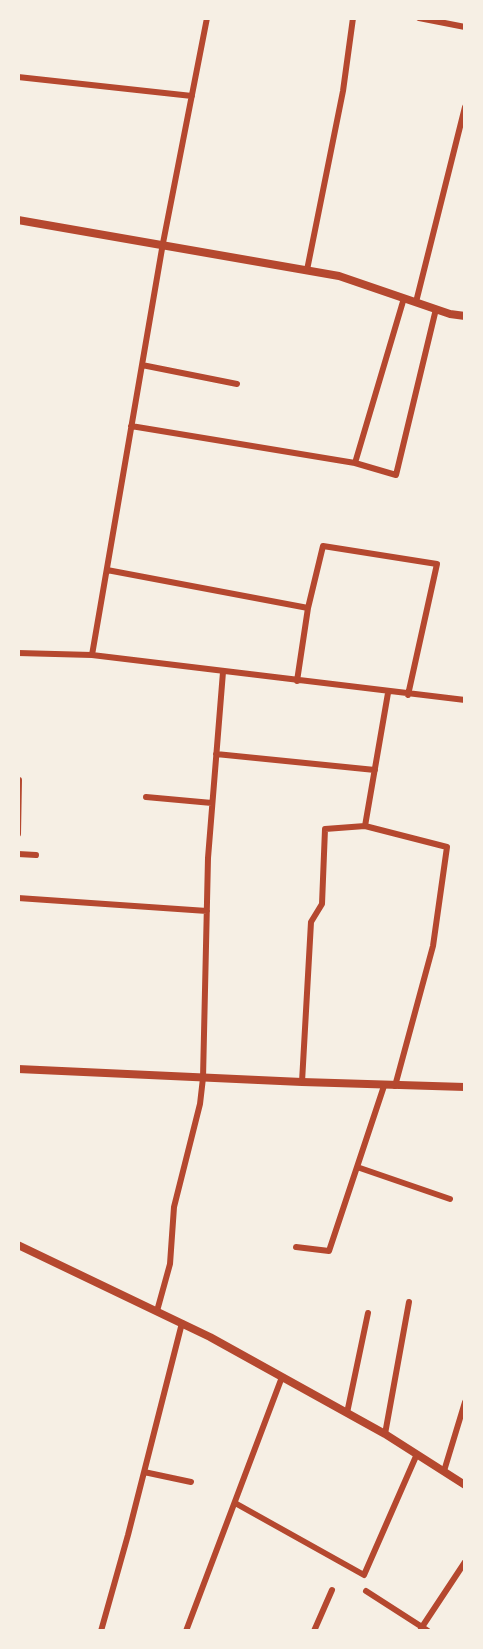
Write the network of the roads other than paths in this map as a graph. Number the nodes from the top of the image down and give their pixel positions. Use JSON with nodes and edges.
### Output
{"nodes":[{"id":1,"x":207,"y":18,"type":"edge"},
{"id":2,"x":352,"y":18,"type":"edge"},
{"id":3,"x":419,"y":18,"type":"edge"},
{"id":4,"x":465,"y":27,"type":"edge"},
{"id":5,"x":18,"y":77,"type":"edge"},
{"id":6,"x":192,"y":96,"type":"junction"},
{"id":7,"x":465,"y":107,"type":"edge"},
{"id":8,"x":18,"y":220,"type":"edge"},
{"id":9,"x":163,"y":243,"type":"junction"},
{"id":10,"x":307,"y":270,"type":"junction"},
{"id":11,"x":404,"y":298,"type":"junction"},
{"id":12,"x":416,"y":302,"type":"junction"},
{"id":13,"x":436,"y":309,"type":"junction"},
{"id":14,"x":465,"y":316,"type":"edge"},
{"id":15,"x":142,"y":365,"type":"junction"},
{"id":16,"x":237,"y":384,"type":"dead end"},
{"id":17,"x":131,"y":426,"type":"junction"},
{"id":18,"x":355,"y":463,"type":"junction"},
{"id":19,"x":107,"y":570,"type":"junction"},
{"id":20,"x":308,"y":608,"type":"junction"},
{"id":21,"x":18,"y":653,"type":"edge"},
{"id":22,"x":92,"y":655,"type":"junction"},
{"id":23,"x":223,"y":672,"type":"junction"},
{"id":24,"x":297,"y":681,"type":"junction"},
{"id":25,"x":388,"y":693,"type":"junction"},
{"id":26,"x":408,"y":695,"type":"junction"},
{"id":27,"x":465,"y":700,"type":"edge"},
{"id":28,"x":216,"y":754,"type":"junction"},
{"id":29,"x":375,"y":770,"type":"junction"},
{"id":30,"x":19,"y":780,"type":"edge"},
{"id":31,"x":147,"y":797,"type":"dead end"},
{"id":32,"x":212,"y":803,"type":"junction"},
{"id":33,"x":365,"y":826,"type":"junction"},
{"id":34,"x":18,"y":834,"type":"edge"},
{"id":35,"x":18,"y":854,"type":"edge"},
{"id":36,"x":36,"y":855,"type":"dead end"},
{"id":37,"x":18,"y":898,"type":"edge"},
{"id":38,"x":207,"y":911,"type":"junction"},
{"id":39,"x":18,"y":1069,"type":"edge"},
{"id":40,"x":203,"y":1078,"type":"junction"},
{"id":41,"x":302,"y":1083,"type":"junction"},
{"id":42,"x":384,"y":1086,"type":"junction"},
{"id":43,"x":395,"y":1086,"type":"junction"},
{"id":44,"x":465,"y":1087,"type":"edge"},
{"id":45,"x":357,"y":1167,"type":"junction"},
{"id":46,"x":450,"y":1199,"type":"dead end"},
{"id":47,"x":18,"y":1245,"type":"edge"},
{"id":48,"x":296,"y":1246,"type":"dead end"},
{"id":49,"x":409,"y":1302,"type":"dead end"},
{"id":50,"x":157,"y":1311,"type":"junction"},
{"id":51,"x":368,"y":1313,"type":"dead end"},
{"id":52,"x":182,"y":1323,"type":"junction"},
{"id":53,"x":282,"y":1377,"type":"junction"},
{"id":54,"x":465,"y":1401,"type":"edge"},
{"id":55,"x":347,"y":1413,"type":"junction"},
{"id":56,"x":385,"y":1434,"type":"junction"},
{"id":57,"x":417,"y":1454,"type":"junction"},
{"id":58,"x":444,"y":1471,"type":"junction"},
{"id":59,"x":144,"y":1472,"type":"junction"},
{"id":60,"x":191,"y":1482,"type":"dead end"},
{"id":61,"x":465,"y":1485,"type":"edge"},
{"id":62,"x":235,"y":1503,"type":"junction"},
{"id":63,"x":465,"y":1562,"type":"edge"},
{"id":64,"x":332,"y":1590,"type":"dead end"},
{"id":65,"x":366,"y":1591,"type":"dead end"},
{"id":66,"x":423,"y":1630,"type":"edge"},
{"id":67,"x":101,"y":1631,"type":"edge"},
{"id":68,"x":186,"y":1631,"type":"edge"},
{"id":69,"x":314,"y":1631,"type":"edge"}],
"edges":[{"from":1,"to":6,"type":"street"},
{"from":2,"to":10,"type":"street"},
{"from":3,"to":4,"type":"street"},
{"from":5,"to":6,"type":"street"},
{"from":6,"to":9,"type":"street"},
{"from":7,"to":12,"type":"street"},
{"from":8,"to":9,"type":"street"},
{"from":9,"to":10,"type":"street"},
{"from":9,"to":15,"type":"street"},
{"from":10,"to":11,"type":"street"},
{"from":11,"to":12,"type":"street"},
{"from":11,"to":18,"type":"street"},
{"from":12,"to":13,"type":"street"},
{"from":13,"to":14,"type":"street"},
{"from":13,"to":18,"type":"street"},
{"from":15,"to":16,"type":"street"},
{"from":15,"to":17,"type":"street"},
{"from":17,"to":18,"type":"street"},
{"from":17,"to":19,"type":"street"},
{"from":19,"to":20,"type":"street"},
{"from":19,"to":22,"type":"street"},
{"from":20,"to":24,"type":"street"},
{"from":20,"to":26,"type":"street"},
{"from":21,"to":22,"type":"street"},
{"from":22,"to":23,"type":"street"},
{"from":23,"to":24,"type":"street"},
{"from":23,"to":28,"type":"street"},
{"from":24,"to":25,"type":"street"},
{"from":25,"to":26,"type":"street"},
{"from":25,"to":29,"type":"street"},
{"from":26,"to":27,"type":"street"},
{"from":28,"to":29,"type":"street"},
{"from":28,"to":32,"type":"street"},
{"from":29,"to":33,"type":"street"},
{"from":30,"to":34,"type":"street"},
{"from":31,"to":32,"type":"street"},
{"from":32,"to":38,"type":"street"},
{"from":33,"to":41,"type":"street"},
{"from":33,"to":43,"type":"street"},
{"from":35,"to":36,"type":"street"},
{"from":37,"to":38,"type":"street"},
{"from":38,"to":40,"type":"street"},
{"from":39,"to":40,"type":"street"},
{"from":40,"to":41,"type":"street"},
{"from":40,"to":50,"type":"street"},
{"from":41,"to":42,"type":"street"},
{"from":42,"to":43,"type":"street"},
{"from":42,"to":45,"type":"street"},
{"from":43,"to":44,"type":"street"},
{"from":45,"to":46,"type":"street"},
{"from":45,"to":48,"type":"street"},
{"from":47,"to":50,"type":"street"},
{"from":49,"to":56,"type":"street"},
{"from":50,"to":52,"type":"street"},
{"from":51,"to":55,"type":"street"},
{"from":52,"to":53,"type":"street"},
{"from":52,"to":59,"type":"street"},
{"from":53,"to":55,"type":"street"},
{"from":53,"to":62,"type":"street"},
{"from":54,"to":58,"type":"street"},
{"from":55,"to":56,"type":"street"},
{"from":56,"to":57,"type":"street"},
{"from":57,"to":58,"type":"street"},
{"from":57,"to":62,"type":"street"},
{"from":58,"to":61,"type":"street"},
{"from":59,"to":60,"type":"street"},
{"from":59,"to":67,"type":"street"},
{"from":62,"to":68,"type":"street"},
{"from":63,"to":66,"type":"street"},
{"from":64,"to":69,"type":"street"},
{"from":65,"to":66,"type":"street"}]}
